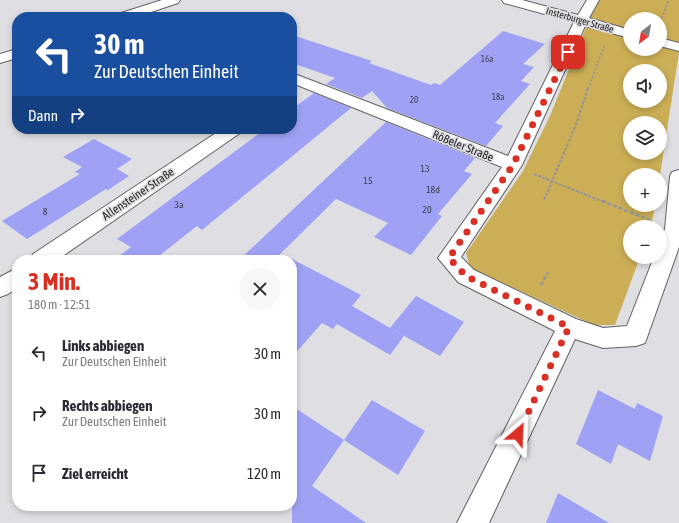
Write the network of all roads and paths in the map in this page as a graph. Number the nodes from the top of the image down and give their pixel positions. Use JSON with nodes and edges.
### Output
{"nodes":[{"id":1,"x":174,"y":0,"type":"edge"},
{"id":2,"x":508,"y":0,"type":"edge"},
{"id":3,"x":593,"y":0,"type":"edge"},
{"id":4,"x":669,"y":0,"type":"edge"},
{"id":5,"x":140,"y":11,"type":"joint"},
{"id":6,"x":137,"y":12,"type":"edge"},
{"id":7,"x":664,"y":12,"type":"edge"},
{"id":8,"x":581,"y":21,"type":"junction"},
{"id":9,"x":612,"y":29,"type":"junction"},
{"id":10,"x":623,"y":32,"type":"edge"},
{"id":11,"x":667,"y":44,"type":"edge"},
{"id":12,"x":679,"y":48,"type":"edge"},
{"id":13,"x":12,"y":55,"type":"edge"},
{"id":14,"x":0,"y":59,"type":"edge"},
{"id":15,"x":297,"y":83,"type":"edge"},
{"id":16,"x":227,"y":134,"type":"edge"},
{"id":17,"x":513,"y":165,"type":"junction"},
{"id":18,"x":679,"y":176,"type":"edge"},
{"id":19,"x":552,"y":182,"type":"junction"},
{"id":20,"x":544,"y":200,"type":"dead end"},
{"id":21,"x":677,"y":230,"type":"edge"},
{"id":22,"x":48,"y":255,"type":"edge"},
{"id":23,"x":12,"y":280,"type":"edge"},
{"id":24,"x":0,"y":288,"type":"edge"},
{"id":25,"x":569,"y":327,"type":"junction"},
{"id":26,"x":473,"y":523,"type":"edge"}],
"edges":[{"from":1,"to":5,"type":"street"},
{"from":2,"to":8,"type":"street","name":"Insterburger Straße"},
{"from":3,"to":8,"type":"street"},
{"from":4,"to":7,"type":"path"},
{"from":5,"to":6,"type":"street"},
{"from":8,"to":9,"type":"street","name":"Insterburger Straße"},
{"from":8,"to":17,"type":"street"},
{"from":9,"to":10,"type":"street","name":"Insterburger Straße"},
{"from":9,"to":19,"type":"path"},
{"from":11,"to":12,"type":"street"},
{"from":13,"to":14,"type":"street"},
{"from":15,"to":17,"type":"street","name":"Rößeler Straße"},
{"from":16,"to":22,"type":"street","name":"Allensteiner Straße"},
{"from":17,"to":19,"type":"path"},
{"from":17,"to":25,"type":"street"},
{"from":18,"to":21,"type":"street"},
{"from":19,"to":20,"type":"path"},
{"from":19,"to":21,"type":"path"},
{"from":21,"to":25,"type":"street"},
{"from":23,"to":24,"type":"street"},
{"from":25,"to":26,"type":"street"}]}
